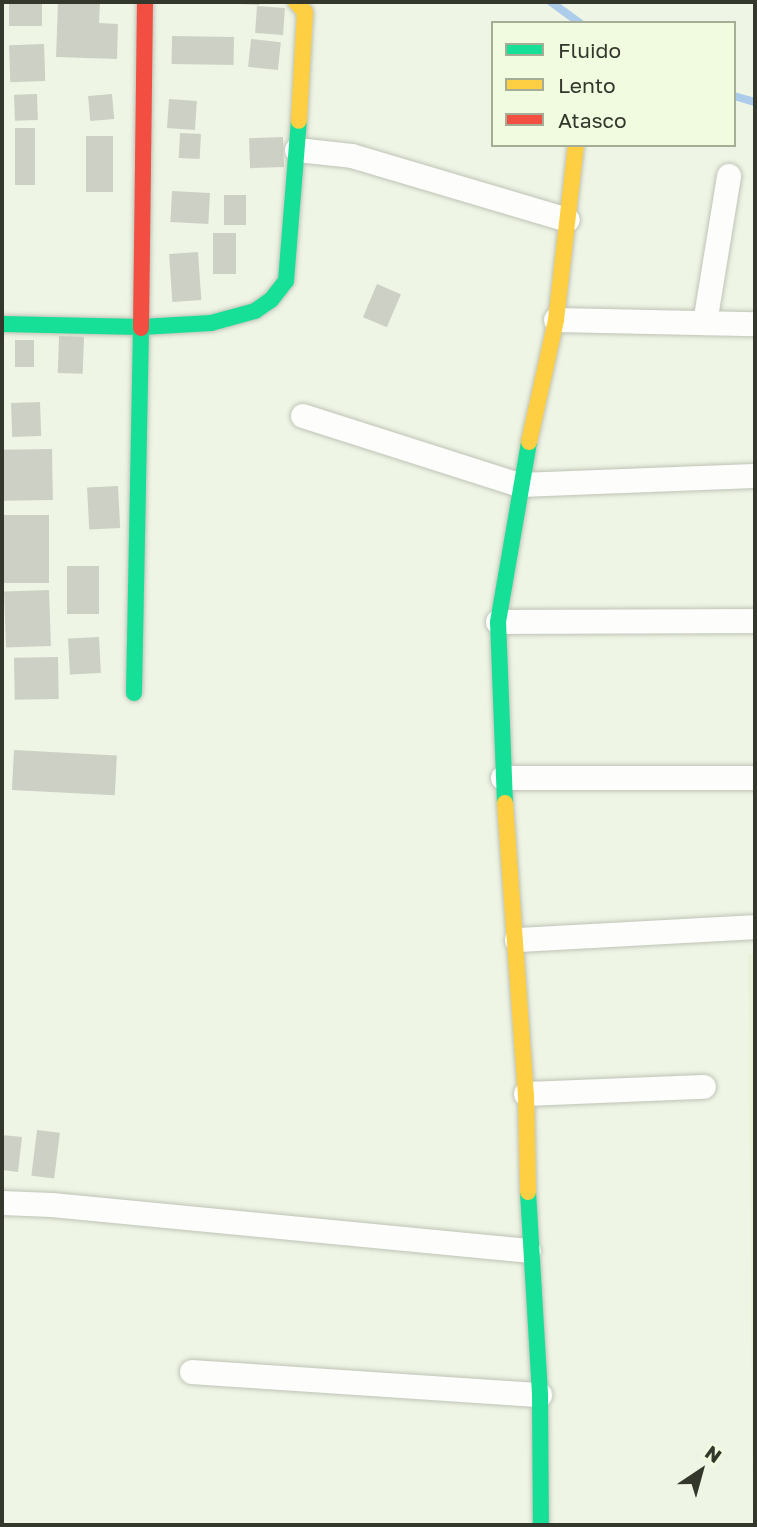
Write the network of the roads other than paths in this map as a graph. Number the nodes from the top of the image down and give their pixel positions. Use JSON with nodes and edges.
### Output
{"nodes":[{"id":1,"x":145,"y":2,"type":"edge"},
{"id":2,"x":296,"y":2,"type":"edge"},
{"id":3,"x":576,"y":147,"type":"edge"},
{"id":4,"x":297,"y":150,"type":"junction"},
{"id":5,"x":729,"y":176,"type":"dead end"},
{"id":6,"x":568,"y":220,"type":"junction"},
{"id":7,"x":556,"y":320,"type":"junction"},
{"id":8,"x":705,"y":323,"type":"junction"},
{"id":9,"x":2,"y":324,"type":"edge"},
{"id":10,"x":755,"y":324,"type":"edge"},
{"id":11,"x":142,"y":327,"type":"junction"},
{"id":12,"x":303,"y":416,"type":"dead end"},
{"id":13,"x":755,"y":476,"type":"edge"},
{"id":14,"x":519,"y":485,"type":"junction"},
{"id":15,"x":755,"y":621,"type":"edge"},
{"id":16,"x":498,"y":622,"type":"junction"},
{"id":17,"x":134,"y":693,"type":"dead end"},
{"id":18,"x":503,"y":778,"type":"junction"},
{"id":19,"x":755,"y":778,"type":"edge"},
{"id":20,"x":755,"y":927,"type":"edge"},
{"id":21,"x":517,"y":940,"type":"junction"},
{"id":22,"x":705,"y":1087,"type":"dead end"},
{"id":23,"x":526,"y":1094,"type":"junction"},
{"id":24,"x":2,"y":1203,"type":"edge"},
{"id":25,"x":529,"y":1251,"type":"junction"},
{"id":26,"x":191,"y":1372,"type":"dead end"},
{"id":27,"x":540,"y":1395,"type":"junction"},
{"id":28,"x":541,"y":1525,"type":"edge"}],
"edges":[{"from":1,"to":11,"type":"street"},
{"from":2,"to":4,"type":"street"},
{"from":3,"to":6,"type":"street"},
{"from":4,"to":6,"type":"street"},
{"from":4,"to":11,"type":"street"},
{"from":5,"to":8,"type":"street"},
{"from":6,"to":7,"type":"street"},
{"from":7,"to":8,"type":"street"},
{"from":7,"to":14,"type":"street"},
{"from":8,"to":10,"type":"street"},
{"from":9,"to":11,"type":"street"},
{"from":11,"to":17,"type":"street"},
{"from":12,"to":14,"type":"street"},
{"from":13,"to":14,"type":"street"},
{"from":14,"to":16,"type":"street"},
{"from":15,"to":16,"type":"street"},
{"from":16,"to":18,"type":"street"},
{"from":18,"to":19,"type":"street"},
{"from":18,"to":21,"type":"street"},
{"from":20,"to":21,"type":"street"},
{"from":21,"to":23,"type":"street"},
{"from":22,"to":23,"type":"street"},
{"from":23,"to":25,"type":"street"},
{"from":24,"to":25,"type":"street"},
{"from":25,"to":27,"type":"street"},
{"from":26,"to":27,"type":"street"},
{"from":27,"to":28,"type":"street"}]}
